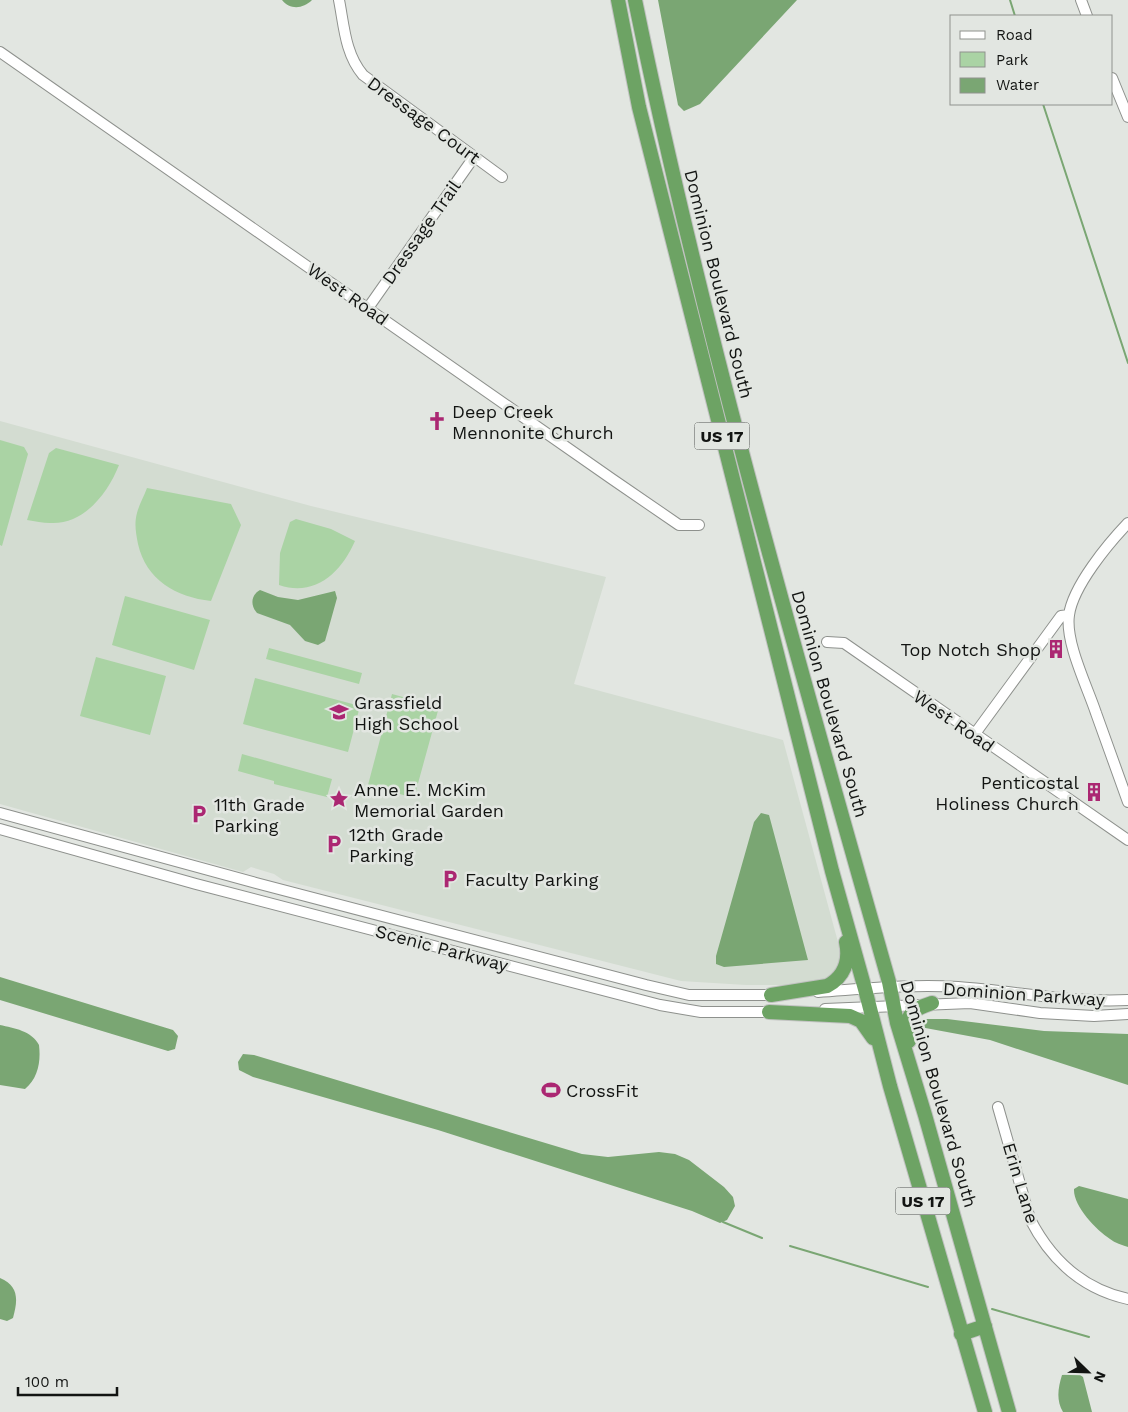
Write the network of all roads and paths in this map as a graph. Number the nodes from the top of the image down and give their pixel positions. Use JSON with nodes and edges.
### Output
{"nodes":[{"id":1,"x":339,"y":0,"type":"edge"},
{"id":2,"x":618,"y":0,"type":"edge"},
{"id":3,"x":635,"y":0,"type":"edge"},
{"id":4,"x":1081,"y":0,"type":"edge"},
{"id":5,"x":1087,"y":15,"type":"edge"},
{"id":6,"x":0,"y":52,"type":"edge"},
{"id":7,"x":1113,"y":80,"type":"edge"},
{"id":8,"x":1128,"y":117,"type":"edge"},
{"id":9,"x":474,"y":157,"type":"junction"},
{"id":10,"x":502,"y":177,"type":"dead end"},
{"id":11,"x":368,"y":308,"type":"junction"},
{"id":12,"x":1128,"y":523,"type":"edge"},
{"id":13,"x":699,"y":525,"type":"dead end"},
{"id":14,"x":1069,"y":615,"type":"junction"},
{"id":15,"x":827,"y":642,"type":"dead end"},
{"id":16,"x":817,"y":726,"type":"junction"},
{"id":17,"x":796,"y":731,"type":"junction"},
{"id":18,"x":974,"y":735,"type":"junction"},
{"id":19,"x":1128,"y":802,"type":"edge"},
{"id":20,"x":0,"y":813,"type":"edge"},
{"id":21,"x":0,"y":829,"type":"edge"},
{"id":22,"x":1128,"y":840,"type":"edge"},
{"id":23,"x":838,"y":893,"type":"junction"},
{"id":24,"x":865,"y":989,"type":"junction"},
{"id":25,"x":890,"y":989,"type":"junction"},
{"id":26,"x":771,"y":995,"type":"junction"},
{"id":27,"x":1126,"y":1000,"type":"edge"},
{"id":28,"x":932,"y":1003,"type":"junction"},
{"id":29,"x":892,"y":1005,"type":"junction"},
{"id":30,"x":869,"y":1007,"type":"junction"},
{"id":31,"x":770,"y":1012,"type":"junction"},
{"id":32,"x":1128,"y":1014,"type":"edge"},
{"id":33,"x":885,"y":1071,"type":"junction"},
{"id":34,"x":917,"y":1089,"type":"junction"},
{"id":35,"x":998,"y":1108,"type":"dead end"},
{"id":36,"x":1128,"y":1299,"type":"edge"},
{"id":37,"x":985,"y":1326,"type":"junction"},
{"id":38,"x":961,"y":1334,"type":"junction"},
{"id":39,"x":985,"y":1412,"type":"edge"},
{"id":40,"x":1009,"y":1412,"type":"edge"}],
"edges":[{"from":1,"to":9,"type":"street","name":"Dressage Court"},
{"from":2,"to":17,"type":"highway","number":"US 17"},
{"from":3,"to":16,"type":"highway","name":"Dominion Boulevard South","number":"US 17"},
{"from":4,"to":5,"type":"street"},
{"from":6,"to":11,"type":"street","name":"West Road"},
{"from":7,"to":8,"type":"street"},
{"from":9,"to":10,"type":"street","name":"Dressage Court"},
{"from":9,"to":11,"type":"street","name":"Dressage Trail"},
{"from":11,"to":13,"type":"street","name":"West Road"},
{"from":12,"to":14,"type":"street"},
{"from":14,"to":18,"type":"street"},
{"from":14,"to":19,"type":"street"},
{"from":15,"to":18,"type":"street","name":"West Road"},
{"from":16,"to":17,"type":"highway"},
{"from":16,"to":25,"type":"highway","name":"Dominion Boulevard South","number":"US 17"},
{"from":17,"to":23,"type":"highway","number":"US 17"},
{"from":18,"to":22,"type":"street","name":"West Road"},
{"from":20,"to":26,"type":"street","name":"Scenic Parkway"},
{"from":21,"to":31,"type":"street","name":"Scenic Parkway"},
{"from":23,"to":24,"type":"highway","number":"US 17"},
{"from":23,"to":26,"type":"highway"},
{"from":24,"to":25,"type":"street","name":"Scenic Parkway"},
{"from":24,"to":26,"type":"street","name":"Scenic Parkway"},
{"from":24,"to":30,"type":"highway","number":"US 17"},
{"from":25,"to":27,"type":"street","name":"Dominion Parkway"},
{"from":25,"to":29,"type":"highway","name":"Dominion Boulevard South","number":"US 17"},
{"from":28,"to":29,"type":"street","name":"Dominion Parkway"},
{"from":28,"to":32,"type":"street","name":"Dominion Parkway"},
{"from":28,"to":34,"type":"highway"},
{"from":29,"to":30,"type":"street","name":"Scenic Parkway"},
{"from":29,"to":34,"type":"highway","name":"Dominion Boulevard South","number":"US 17"},
{"from":30,"to":31,"type":"street","name":"Scenic Parkway"},
{"from":30,"to":33,"type":"highway","number":"US 17"},
{"from":31,"to":33,"type":"highway"},
{"from":33,"to":38,"type":"highway","number":"US 17"},
{"from":34,"to":37,"type":"highway","name":"Dominion Boulevard South","number":"US 17"},
{"from":35,"to":36,"type":"street","name":"Erin Lane"},
{"from":37,"to":38,"type":"highway"},
{"from":37,"to":40,"type":"highway","name":"Dominion Boulevard South","number":"US 17"},
{"from":38,"to":39,"type":"highway","number":"US 17"}]}
